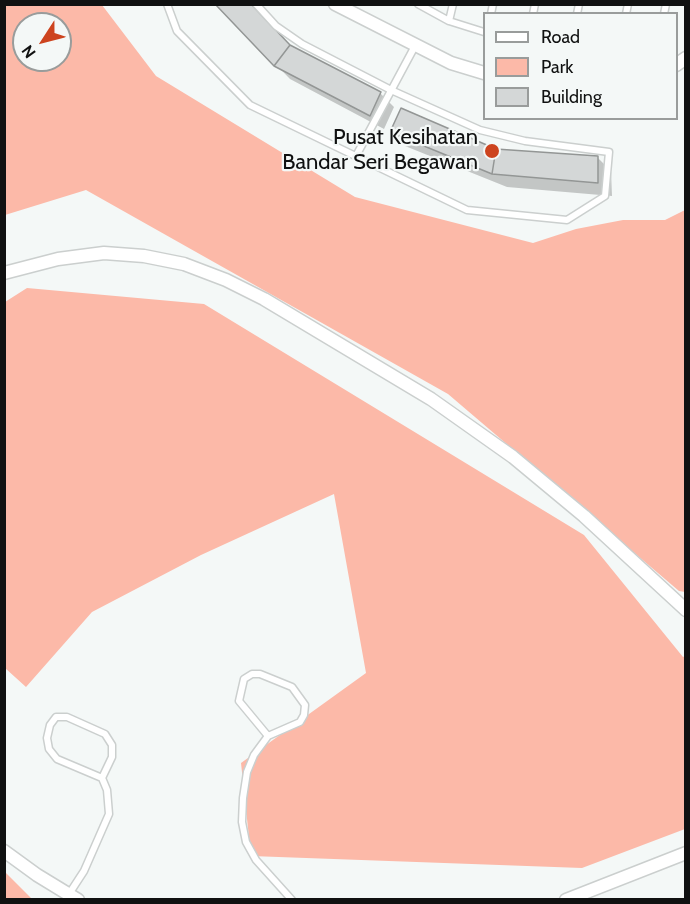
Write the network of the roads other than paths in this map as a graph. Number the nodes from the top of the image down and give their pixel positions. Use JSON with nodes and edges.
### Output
{"nodes":[{"id":1,"x":167,"y":4,"type":"edge"},
{"id":2,"x":256,"y":4,"type":"edge"},
{"id":3,"x":335,"y":4,"type":"edge"},
{"id":4,"x":418,"y":4,"type":"edge"},
{"id":5,"x":453,"y":4,"type":"edge"},
{"id":6,"x":449,"y":21,"type":"junction"},
{"id":7,"x":483,"y":32,"type":"edge"},
{"id":8,"x":414,"y":46,"type":"junction"},
{"id":9,"x":483,"y":73,"type":"edge"},
{"id":10,"x":391,"y":90,"type":"junction"},
{"id":11,"x":356,"y":156,"type":"junction"},
{"id":12,"x":5,"y":270,"type":"edge"},
{"id":13,"x":686,"y":610,"type":"edge"},
{"id":14,"x":268,"y":736,"type":"junction"},
{"id":15,"x":102,"y":778,"type":"junction"},
{"id":16,"x":4,"y":851,"type":"edge"},
{"id":17,"x":686,"y":853,"type":"edge"},
{"id":18,"x":74,"y":897,"type":"edge"},
{"id":19,"x":292,"y":900,"type":"edge"},
{"id":20,"x":566,"y":900,"type":"edge"}],
"edges":[{"from":1,"to":11,"type":"lane"},
{"from":2,"to":10,"type":"lane"},
{"from":3,"to":8,"type":"street"},
{"from":4,"to":6,"type":"lane"},
{"from":5,"to":6,"type":"lane"},
{"from":6,"to":7,"type":"lane"},
{"from":8,"to":9,"type":"street"},
{"from":8,"to":10,"type":"lane"},
{"from":10,"to":11,"type":"lane"},
{"from":10,"to":11,"type":"lane"},
{"from":12,"to":13,"type":"street"},
{"from":14,"to":14,"type":"lane"},
{"from":14,"to":19,"type":"lane"},
{"from":15,"to":15,"type":"lane"},
{"from":15,"to":18,"type":"lane"},
{"from":16,"to":18,"type":"street"},
{"from":17,"to":20,"type":"street"}]}
